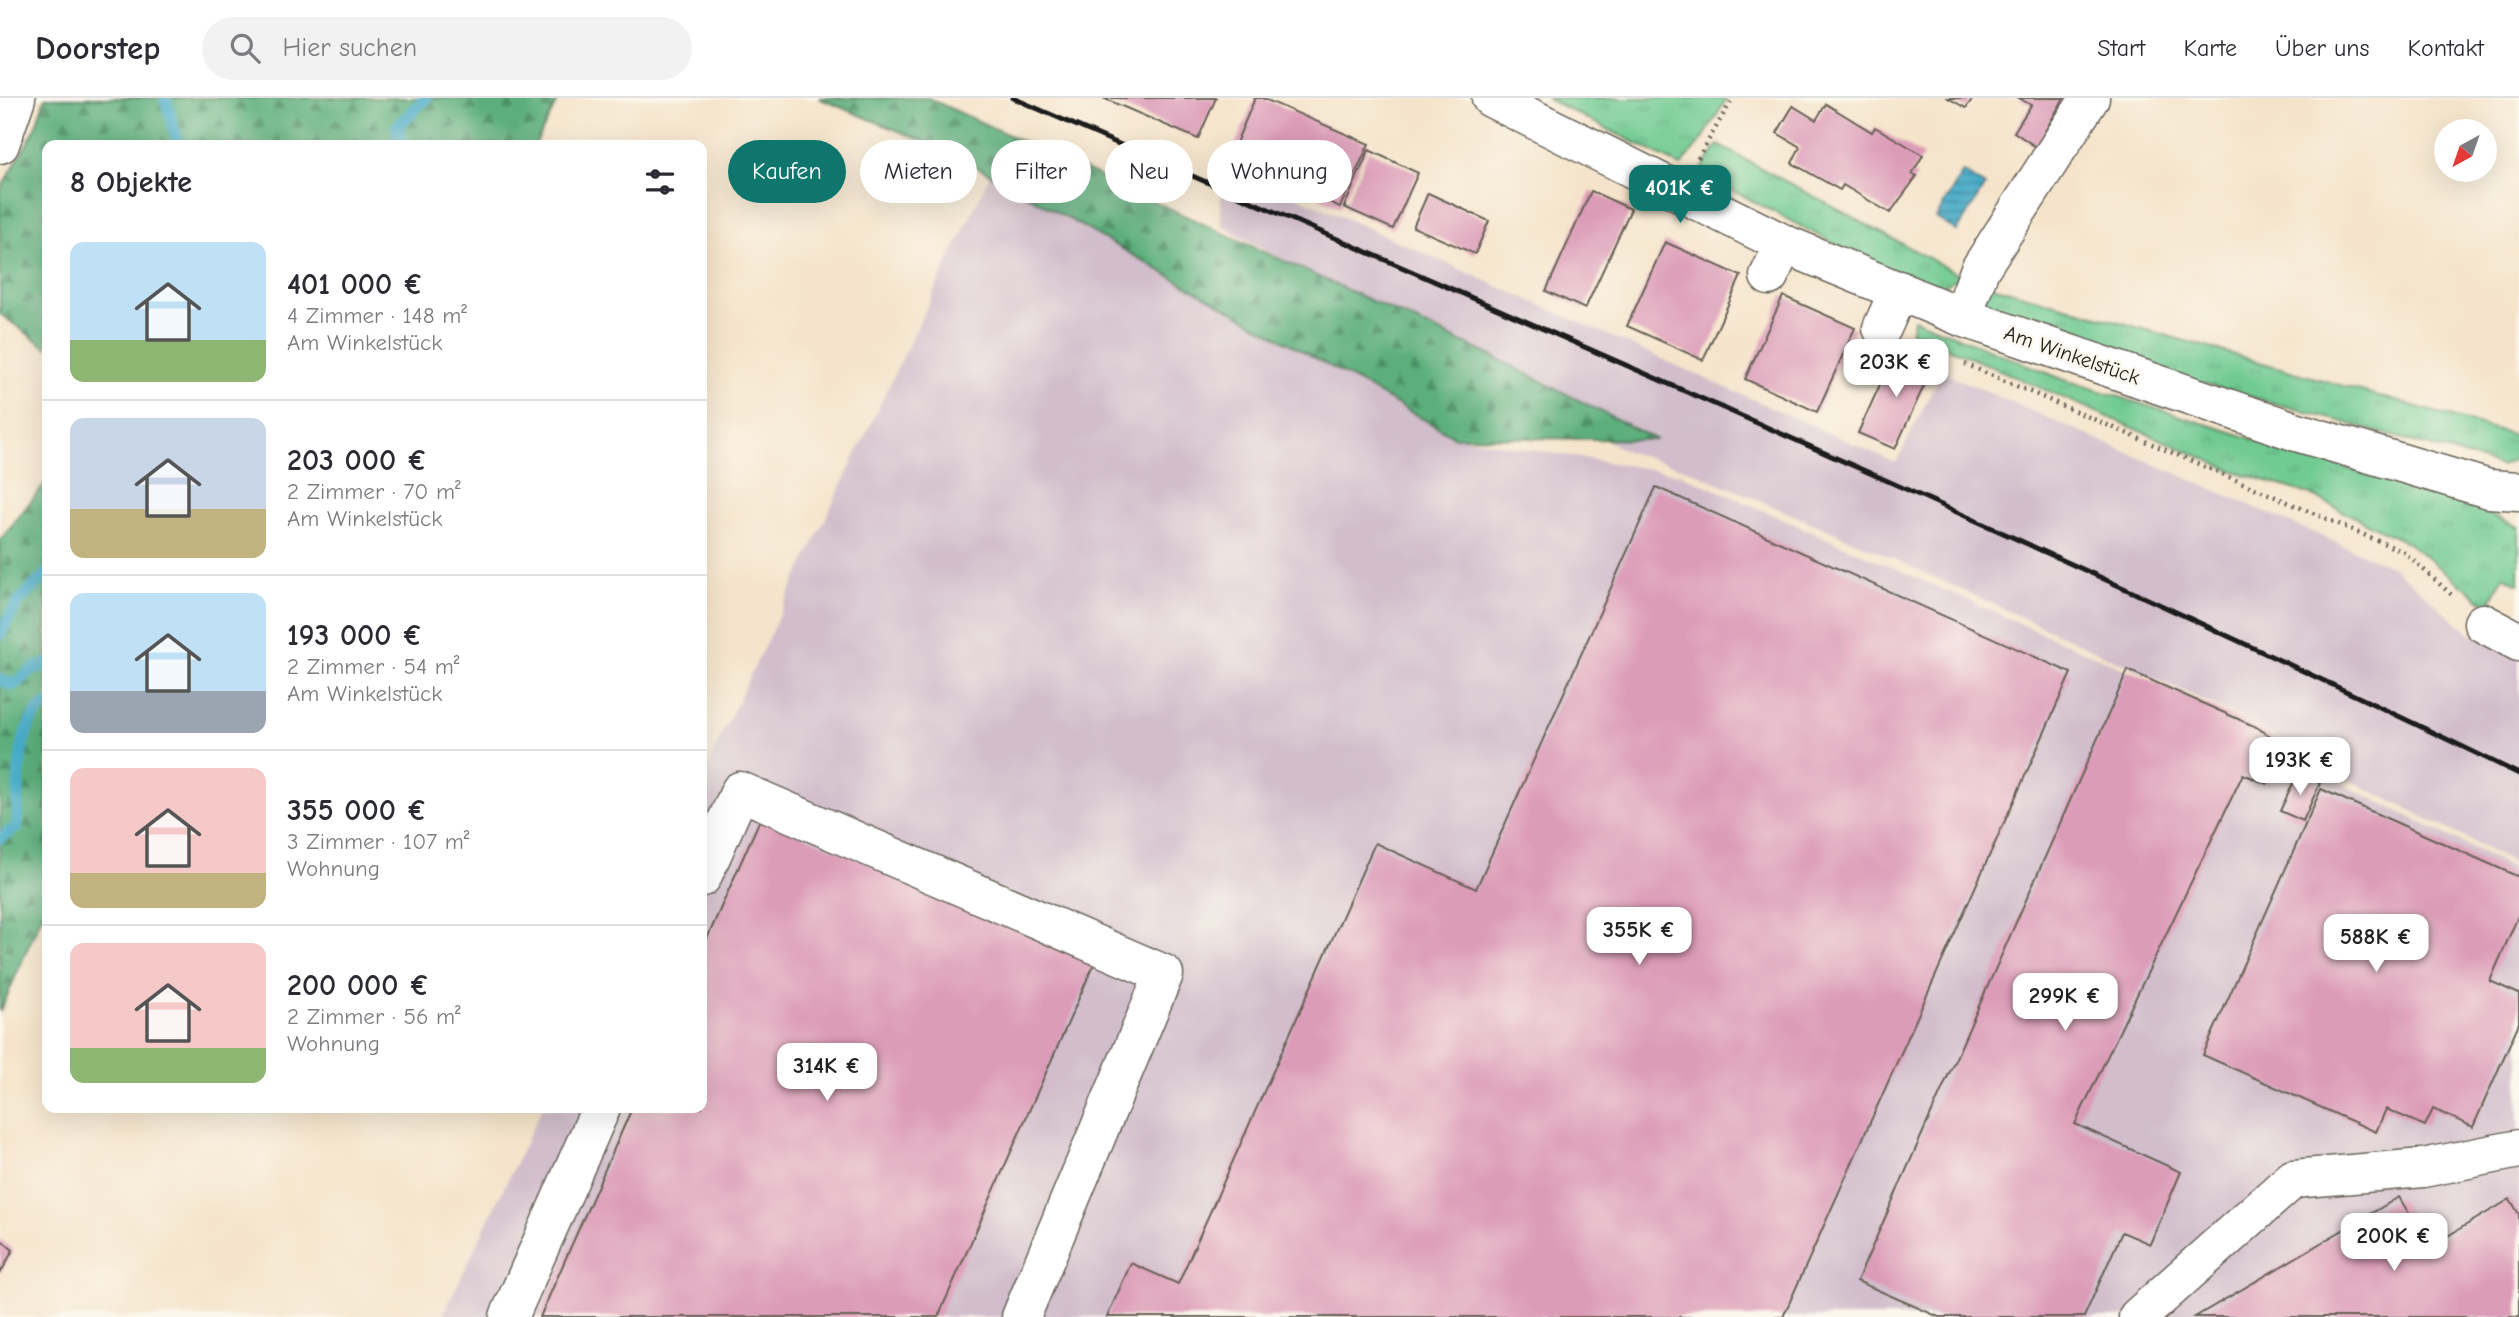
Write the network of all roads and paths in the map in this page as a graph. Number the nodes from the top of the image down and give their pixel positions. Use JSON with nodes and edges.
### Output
{"nodes":[{"id":1,"x":16,"y":98,"type":"edge"},
{"id":2,"x":1491,"y":98,"type":"edge"},
{"id":3,"x":1734,"y":98,"type":"edge"},
{"id":4,"x":2090,"y":98,"type":"edge"},
{"id":5,"x":1710,"y":139,"type":"dead end"},
{"id":6,"x":0,"y":144,"type":"edge"},
{"id":7,"x":1899,"y":290,"type":"junction"},
{"id":8,"x":1962,"y":317,"type":"junction"},
{"id":9,"x":1882,"y":328,"type":"dead end"},
{"id":10,"x":1958,"y":361,"type":"dead end"},
{"id":11,"x":2519,"y":491,"type":"edge"},
{"id":12,"x":2483,"y":623,"type":"joint"},
{"id":13,"x":2519,"y":642,"type":"edge"},
{"id":14,"x":707,"y":866,"type":"edge"},
{"id":15,"x":599,"y":1113,"type":"edge"},
{"id":16,"x":2519,"y":1149,"type":"edge"},
{"id":17,"x":509,"y":1317,"type":"edge"},
{"id":18,"x":1021,"y":1317,"type":"edge"},
{"id":19,"x":2138,"y":1317,"type":"edge"}],
"edges":[{"from":1,"to":6,"type":"street"},
{"from":2,"to":7,"type":"street","name":"Am Winkelstück"},
{"from":3,"to":5,"type":"path"},
{"from":4,"to":8,"type":"street"},
{"from":7,"to":8,"type":"street","name":"Am Winkelstück"},
{"from":7,"to":9,"type":"street"},
{"from":8,"to":11,"type":"street","name":"Am Winkelstück"},
{"from":10,"to":12,"type":"path"},
{"from":12,"to":13,"type":"street"},
{"from":14,"to":18,"type":"street"},
{"from":15,"to":17,"type":"street"},
{"from":16,"to":19,"type":"street"}]}
